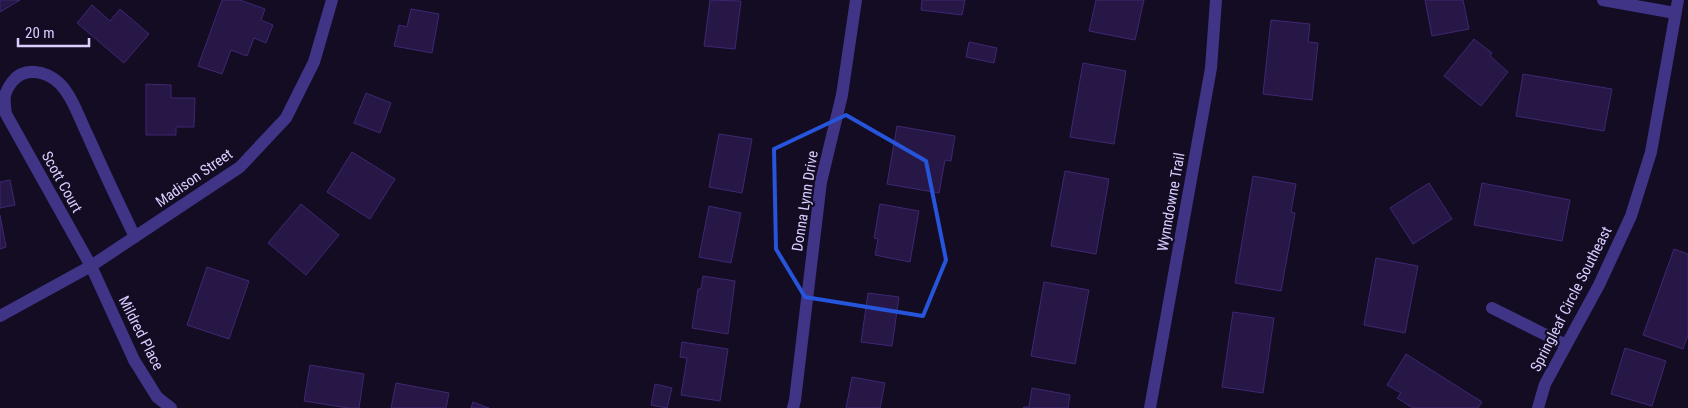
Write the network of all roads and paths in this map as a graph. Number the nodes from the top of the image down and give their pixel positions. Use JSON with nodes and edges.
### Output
{"nodes":[{"id":1,"x":332,"y":0,"type":"edge"},
{"id":2,"x":856,"y":0,"type":"edge"},
{"id":3,"x":1216,"y":0,"type":"edge"},
{"id":4,"x":1604,"y":0,"type":"edge"},
{"id":5,"x":1677,"y":6,"type":"edge"},
{"id":6,"x":134,"y":237,"type":"junction"},
{"id":7,"x":91,"y":266,"type":"junction"},
{"id":8,"x":1492,"y":308,"type":"dead end"},
{"id":9,"x":0,"y":316,"type":"edge"},
{"id":10,"x":1566,"y":345,"type":"junction"},
{"id":11,"x":171,"y":408,"type":"edge"},
{"id":12,"x":793,"y":408,"type":"edge"},
{"id":13,"x":1150,"y":408,"type":"edge"},
{"id":14,"x":1538,"y":408,"type":"edge"}],
"edges":[{"from":1,"to":6,"type":"street","name":"Madison Street"},
{"from":2,"to":12,"type":"street","name":"Donna Lynn Drive"},
{"from":3,"to":13,"type":"street","name":"Wynndowne Trail"},
{"from":4,"to":5,"type":"street"},
{"from":5,"to":10,"type":"street","name":"Springleaf Circle Southeast"},
{"from":6,"to":7,"type":"street","name":"Madison Street"},
{"from":6,"to":7,"type":"street","name":"Scott Court"},
{"from":7,"to":9,"type":"street","name":"Madison Street"},
{"from":7,"to":11,"type":"street","name":"Mildred Place"},
{"from":8,"to":10,"type":"street"},
{"from":10,"to":14,"type":"street","name":"Springleaf Circle Southeast"}]}
